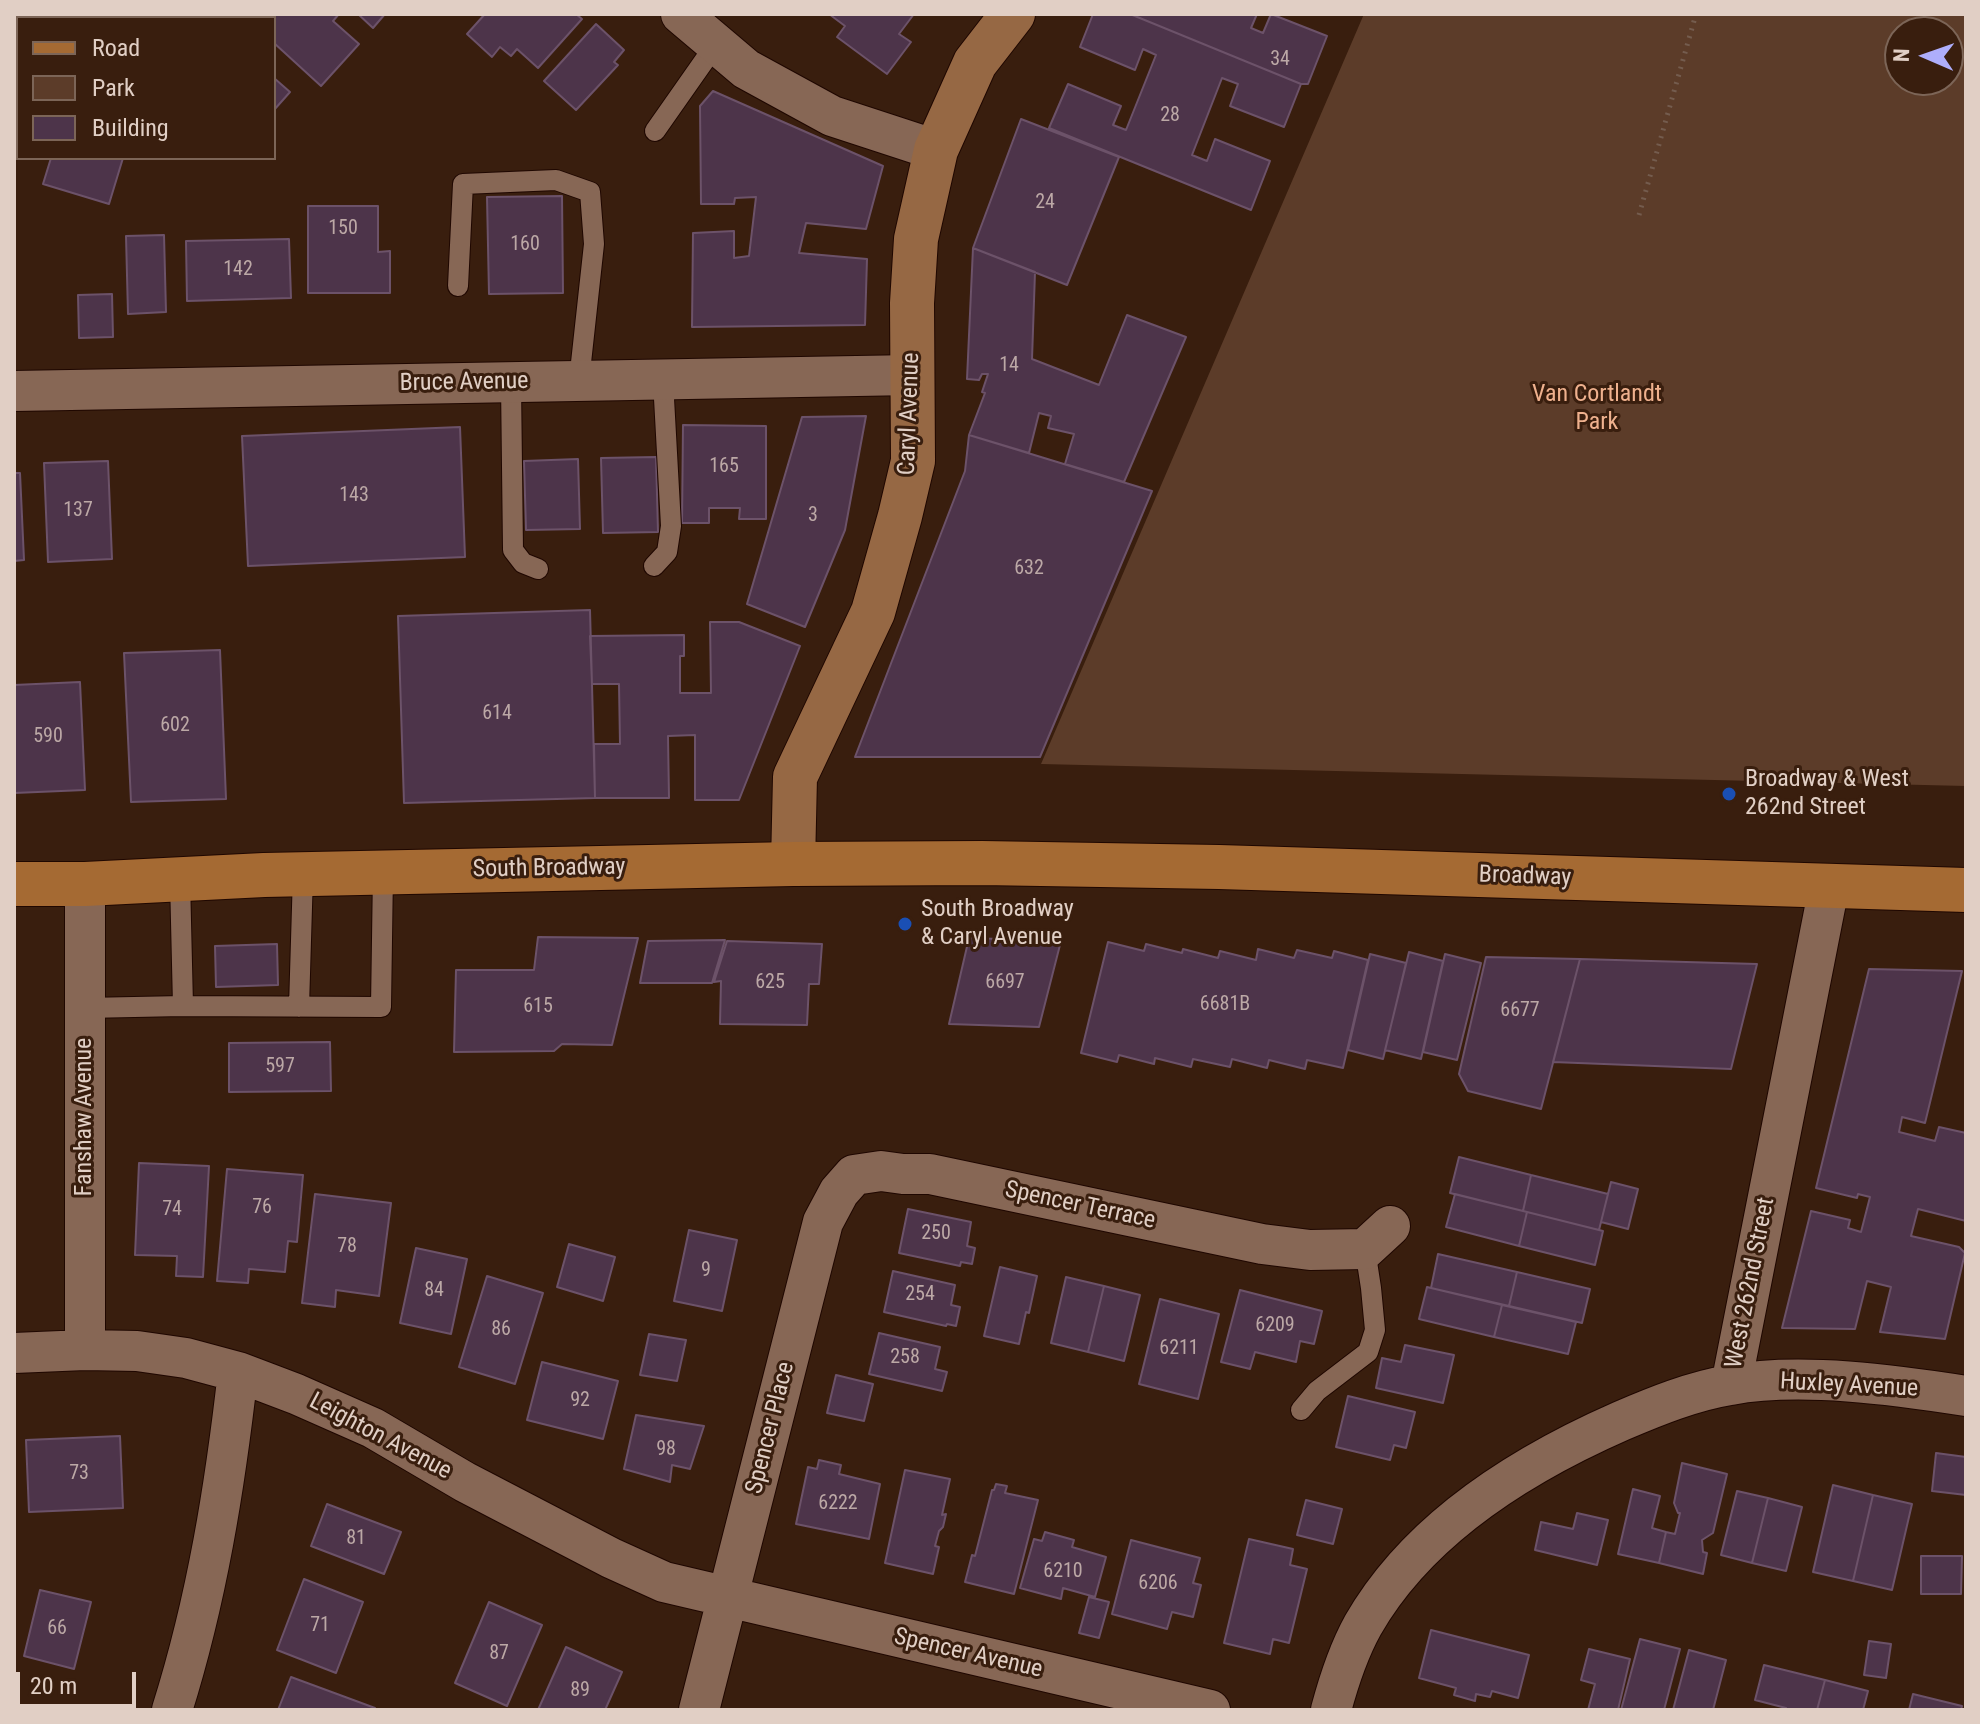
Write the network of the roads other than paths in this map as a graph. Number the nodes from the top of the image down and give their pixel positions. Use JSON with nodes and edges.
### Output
{"nodes":[{"id":1,"x":681,"y":14,"type":"edge"},
{"id":2,"x":1013,"y":14,"type":"edge"},
{"id":3,"x":716,"y":44,"type":"junction"},
{"id":4,"x":655,"y":131,"type":"dead end"},
{"id":5,"x":936,"y":150,"type":"junction"},
{"id":6,"x":458,"y":286,"type":"dead end"},
{"id":7,"x":913,"y":375,"type":"junction"},
{"id":8,"x":663,"y":380,"type":"junction"},
{"id":9,"x":579,"y":381,"type":"junction"},
{"id":10,"x":511,"y":383,"type":"junction"},
{"id":11,"x":14,"y":391,"type":"edge"},
{"id":12,"x":654,"y":566,"type":"dead end"},
{"id":13,"x":538,"y":569,"type":"dead end"},
{"id":14,"x":793,"y":864,"type":"junction"},
{"id":15,"x":1085,"y":865,"type":"joint"},
{"id":16,"x":383,"y":872,"type":"junction"},
{"id":17,"x":303,"y":874,"type":"junction"},
{"id":18,"x":180,"y":879,"type":"junction"},
{"id":19,"x":14,"y":884,"type":"edge"},
{"id":20,"x":85,"y":884,"type":"junction"},
{"id":21,"x":1829,"y":887,"type":"junction"},
{"id":22,"x":1966,"y":890,"type":"edge"},
{"id":23,"x":183,"y":1006,"type":"junction"},
{"id":24,"x":299,"y":1007,"type":"junction"},
{"id":25,"x":85,"y":1008,"type":"junction"},
{"id":26,"x":1378,"y":1238,"type":"joint"},
{"id":27,"x":814,"y":1258,"type":"joint"},
{"id":28,"x":85,"y":1350,"type":"junction"},
{"id":29,"x":14,"y":1353,"type":"edge"},
{"id":30,"x":238,"y":1372,"type":"junction"},
{"id":31,"x":1731,"y":1385,"type":"junction"},
{"id":32,"x":1966,"y":1396,"type":"edge"},
{"id":33,"x":1301,"y":1410,"type":"dead end"},
{"id":34,"x":727,"y":1598,"type":"junction"},
{"id":35,"x":172,"y":1710,"type":"edge"},
{"id":36,"x":699,"y":1710,"type":"edge"},
{"id":37,"x":1210,"y":1710,"type":"edge"},
{"id":38,"x":1331,"y":1710,"type":"edge"}],
"edges":[{"from":1,"to":3,"type":"street"},
{"from":2,"to":5,"type":"street","name":"Caryl Avenue"},
{"from":3,"to":4,"type":"lane"},
{"from":3,"to":5,"type":"street"},
{"from":5,"to":7,"type":"street","name":"Caryl Avenue"},
{"from":6,"to":9,"type":"lane"},
{"from":7,"to":8,"type":"street","name":"Bruce Avenue"},
{"from":7,"to":14,"type":"street","name":"Caryl Avenue"},
{"from":8,"to":9,"type":"street","name":"Bruce Avenue"},
{"from":8,"to":12,"type":"lane"},
{"from":9,"to":10,"type":"street","name":"Bruce Avenue"},
{"from":10,"to":11,"type":"street","name":"Bruce Avenue"},
{"from":10,"to":13,"type":"lane"},
{"from":14,"to":15,"type":"main road","name":"South Broadway"},
{"from":14,"to":16,"type":"main road","name":"South Broadway"},
{"from":15,"to":21,"type":"main road","name":"Broadway"},
{"from":16,"to":17,"type":"main road","name":"South Broadway"},
{"from":16,"to":24,"type":"lane"},
{"from":17,"to":18,"type":"main road","name":"South Broadway"},
{"from":17,"to":24,"type":"lane"},
{"from":18,"to":20,"type":"main road","name":"South Broadway"},
{"from":18,"to":23,"type":"lane"},
{"from":19,"to":20,"type":"main road","name":"South Broadway"},
{"from":20,"to":25,"type":"street","name":"Fanshaw Avenue"},
{"from":21,"to":22,"type":"main road","name":"Broadway"},
{"from":21,"to":31,"type":"street","name":"West 262nd Street"},
{"from":23,"to":24,"type":"lane"},
{"from":23,"to":25,"type":"lane"},
{"from":25,"to":28,"type":"street","name":"Fanshaw Avenue"},
{"from":26,"to":27,"type":"street","name":"Spencer Terrace"},
{"from":26,"to":33,"type":"lane"},
{"from":27,"to":34,"type":"street","name":"Spencer Place"},
{"from":28,"to":29,"type":"street","name":"Leighton Avenue"},
{"from":28,"to":30,"type":"street","name":"Leighton Avenue"},
{"from":30,"to":34,"type":"street","name":"Leighton Avenue"},
{"from":30,"to":35,"type":"street"},
{"from":31,"to":32,"type":"street","name":"Huxley Avenue"},
{"from":31,"to":38,"type":"street","name":"West 262nd Street"},
{"from":34,"to":36,"type":"street","name":"Spencer Place"},
{"from":34,"to":37,"type":"street","name":"Spencer Avenue"}]}
